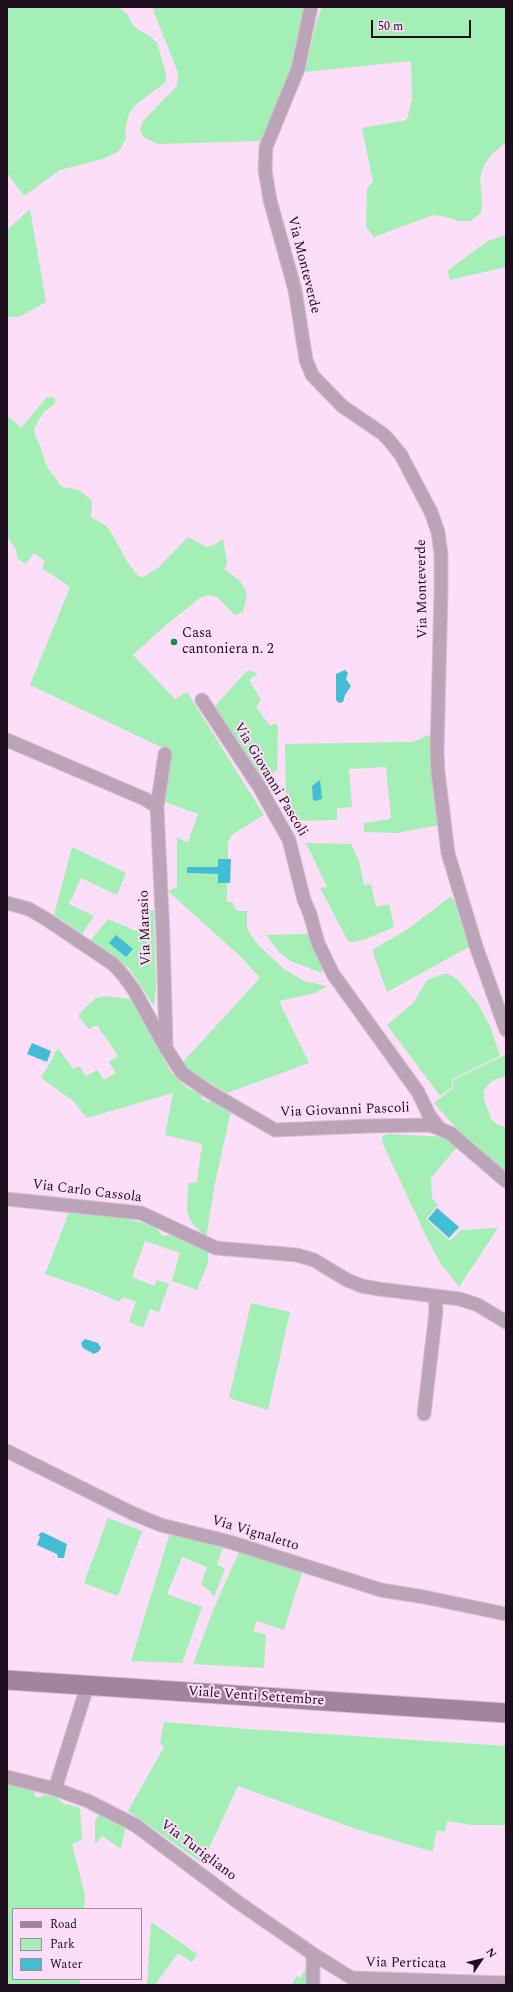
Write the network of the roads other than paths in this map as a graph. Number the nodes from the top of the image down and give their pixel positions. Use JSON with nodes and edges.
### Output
{"nodes":[{"id":1,"x":311,"y":7,"type":"edge"},
{"id":2,"x":202,"y":700,"type":"dead end"},
{"id":3,"x":7,"y":740,"type":"edge"},
{"id":4,"x":165,"y":754,"type":"dead end"},
{"id":5,"x":157,"y":807,"type":"junction"},
{"id":6,"x":7,"y":903,"type":"edge"},
{"id":7,"x":506,"y":1030,"type":"edge"},
{"id":8,"x":166,"y":1048,"type":"junction"},
{"id":9,"x":440,"y":1129,"type":"junction"},
{"id":10,"x":506,"y":1181,"type":"edge"},
{"id":11,"x":7,"y":1199,"type":"edge"},
{"id":12,"x":435,"y":1296,"type":"junction"},
{"id":13,"x":506,"y":1322,"type":"edge"},
{"id":14,"x":424,"y":1414,"type":"dead end"},
{"id":15,"x":7,"y":1451,"type":"edge"},
{"id":16,"x":506,"y":1614,"type":"edge"},
{"id":17,"x":7,"y":1680,"type":"edge"},
{"id":18,"x":87,"y":1687,"type":"junction"},
{"id":19,"x":506,"y":1713,"type":"edge"},
{"id":20,"x":7,"y":1778,"type":"edge"},
{"id":21,"x":55,"y":1789,"type":"junction"},
{"id":22,"x":313,"y":1954,"type":"junction"},
{"id":23,"x":358,"y":1982,"type":"edge"},
{"id":24,"x":506,"y":1983,"type":"edge"},
{"id":25,"x":313,"y":1985,"type":"edge"}],
"edges":[{"from":1,"to":7,"type":"street","name":"Via Monteverde"},
{"from":2,"to":9,"type":"street","name":"Via Giovanni Pascoli"},
{"from":3,"to":5,"type":"street"},
{"from":4,"to":5,"type":"street","name":"Via Marasio"},
{"from":5,"to":8,"type":"street","name":"Via Marasio"},
{"from":6,"to":8,"type":"street","name":"Via Giovanni Pascoli"},
{"from":8,"to":9,"type":"street","name":"Via Giovanni Pascoli"},
{"from":9,"to":10,"type":"street","name":"Via Giovanni Pascoli"},
{"from":11,"to":12,"type":"street","name":"Via Carlo Cassola"},
{"from":12,"to":13,"type":"street","name":"Via Carlo Cassola"},
{"from":12,"to":14,"type":"street"},
{"from":15,"to":16,"type":"street","name":"Via Vignaletto"},
{"from":17,"to":18,"type":"main road","name":"Viale Venti Settembre"},
{"from":18,"to":19,"type":"main road","name":"Viale Venti Settembre"},
{"from":18,"to":21,"type":"street"},
{"from":20,"to":21,"type":"street","name":"Via Turigliano"},
{"from":21,"to":22,"type":"street","name":"Via Turigliano"},
{"from":22,"to":23,"type":"street","name":"Via Turigliano"},
{"from":22,"to":25,"type":"street"},
{"from":23,"to":24,"type":"street","name":"Via Perticata"}]}
